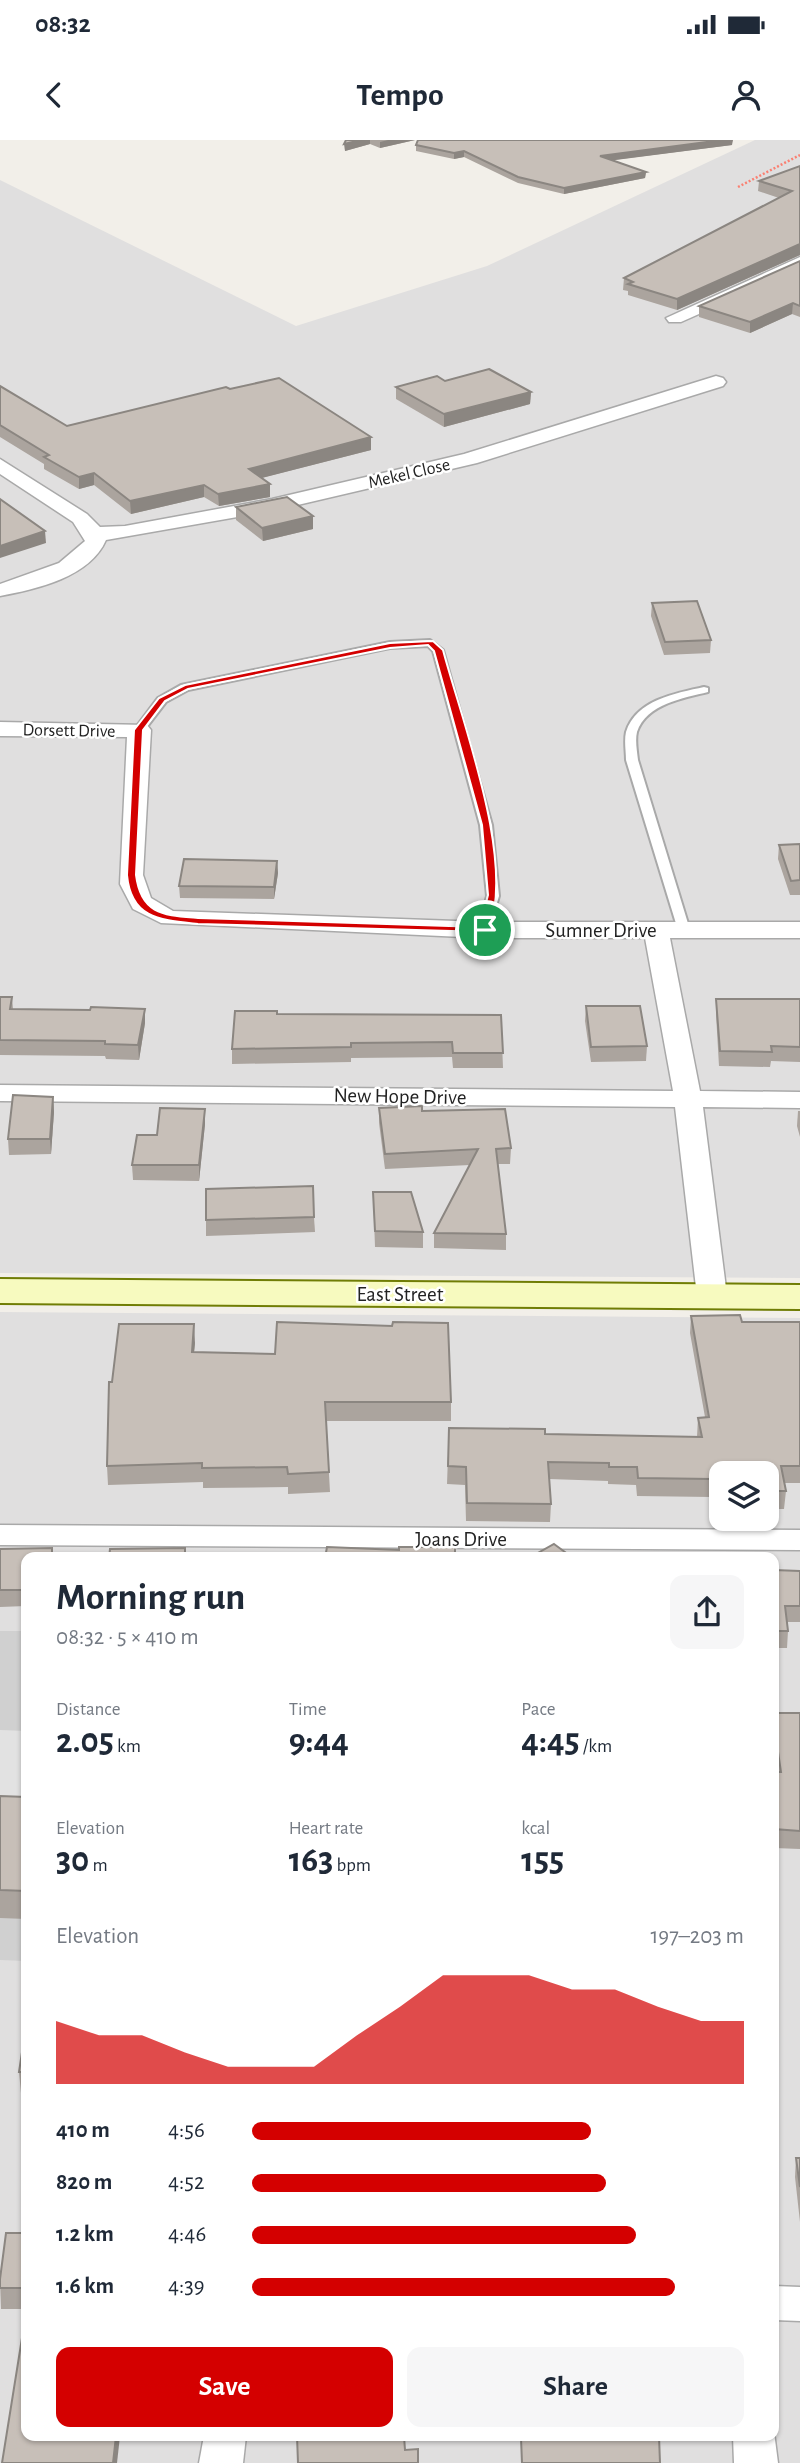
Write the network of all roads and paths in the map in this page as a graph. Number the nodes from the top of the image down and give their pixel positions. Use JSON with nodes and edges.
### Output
{"nodes":[{"id":1,"x":800,"y":155,"type":"edge"},
{"id":2,"x":738,"y":187,"type":"dead end"},
{"id":3,"x":800,"y":262,"type":"edge"},
{"id":4,"x":675,"y":318,"type":"dead end"},
{"id":5,"x":716,"y":382,"type":"dead end"},
{"id":6,"x":0,"y":465,"type":"edge"},
{"id":7,"x":95,"y":534,"type":"junction"},
{"id":8,"x":0,"y":590,"type":"edge"},
{"id":9,"x":704,"y":690,"type":"dead end"},
{"id":10,"x":0,"y":729,"type":"edge"},
{"id":11,"x":139,"y":730,"type":"junction"},
{"id":12,"x":485,"y":930,"type":"junction"},
{"id":13,"x":656,"y":930,"type":"junction"},
{"id":14,"x":684,"y":930,"type":"junction"},
{"id":15,"x":800,"y":930,"type":"edge"},
{"id":16,"x":0,"y":1093,"type":"edge"},
{"id":17,"x":688,"y":1099,"type":"junction"},
{"id":18,"x":800,"y":1100,"type":"edge"},
{"id":19,"x":0,"y":1292,"type":"edge"},
{"id":20,"x":712,"y":1296,"type":"junction"},
{"id":21,"x":800,"y":1297,"type":"edge"},
{"id":22,"x":0,"y":1535,"type":"edge"},
{"id":23,"x":800,"y":1540,"type":"edge"},
{"id":24,"x":290,"y":1547,"type":"edge"},
{"id":25,"x":680,"y":1549,"type":"edge"},
{"id":26,"x":779,"y":2303,"type":"edge"},
{"id":27,"x":800,"y":2304,"type":"edge"},
{"id":28,"x":224,"y":2441,"type":"edge"},
{"id":29,"x":754,"y":2441,"type":"edge"},
{"id":30,"x":221,"y":2463,"type":"edge"},
{"id":31,"x":755,"y":2463,"type":"edge"}],
"edges":[{"from":1,"to":2,"type":"path"},
{"from":3,"to":4,"type":"street"},
{"from":5,"to":7,"type":"street","name":"Mekel Close"},
{"from":6,"to":7,"type":"street"},
{"from":7,"to":8,"type":"street"},
{"from":9,"to":14,"type":"lane"},
{"from":10,"to":11,"type":"street","name":"Dorsett Drive"},
{"from":11,"to":12,"type":"street","name":"Sumner Drive"},
{"from":11,"to":12,"type":"lane"},
{"from":12,"to":13,"type":"street","name":"Sumner Drive"},
{"from":13,"to":14,"type":"street","name":"Sumner Drive"},
{"from":13,"to":17,"type":"street"},
{"from":14,"to":15,"type":"street","name":"Sumner Drive"},
{"from":16,"to":17,"type":"street","name":"New Hope Drive"},
{"from":17,"to":18,"type":"street","name":"New Hope Drive"},
{"from":17,"to":20,"type":"street"},
{"from":19,"to":20,"type":"main road","name":"East Street"},
{"from":20,"to":21,"type":"main road","name":"East Street"},
{"from":22,"to":24,"type":"street","name":"Joans Drive"},
{"from":23,"to":25,"type":"street","name":"Joans Drive"},
{"from":24,"to":25,"type":"street","name":"Joans Drive"},
{"from":26,"to":27,"type":"street"},
{"from":28,"to":30,"type":"street"},
{"from":29,"to":31,"type":"street"}]}
